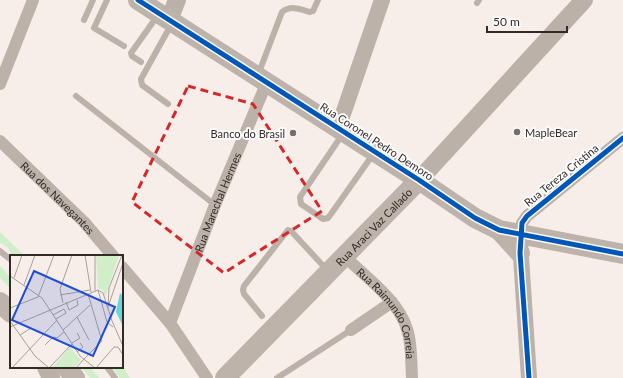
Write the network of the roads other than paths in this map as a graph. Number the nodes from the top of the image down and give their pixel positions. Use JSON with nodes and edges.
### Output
{"nodes":[{"id":1,"x":33,"y":0,"type":"edge"},
{"id":2,"x":93,"y":0,"type":"edge"},
{"id":3,"x":107,"y":0,"type":"edge"},
{"id":4,"x":138,"y":0,"type":"edge"},
{"id":5,"x":177,"y":0,"type":"edge"},
{"id":6,"x":318,"y":0,"type":"edge"},
{"id":7,"x":382,"y":0,"type":"edge"},
{"id":8,"x":584,"y":0,"type":"edge"},
{"id":9,"x":167,"y":19,"type":"junction"},
{"id":10,"x":84,"y":20,"type":"dead end"},
{"id":11,"x":124,"y":46,"type":"dead end"},
{"id":12,"x":141,"y":62,"type":"dead end"},
{"id":13,"x":263,"y":79,"type":"junction"},
{"id":14,"x":0,"y":84,"type":"edge"},
{"id":15,"x":76,"y":96,"type":"dead end"},
{"id":16,"x":168,"y":104,"type":"dead end"},
{"id":17,"x":340,"y":130,"type":"junction"},
{"id":18,"x":623,"y":138,"type":"edge"},
{"id":19,"x":0,"y":141,"type":"edge"},
{"id":20,"x":375,"y":152,"type":"junction"},
{"id":21,"x":419,"y":180,"type":"junction"},
{"id":22,"x":215,"y":205,"type":"junction"},
{"id":23,"x":521,"y":244,"type":"junction"},
{"id":24,"x":0,"y":251,"type":"edge"},
{"id":25,"x":623,"y":254,"type":"edge"},
{"id":26,"x":111,"y":255,"type":"edge"},
{"id":27,"x":344,"y":256,"type":"junction"},
{"id":28,"x":10,"y":259,"type":"edge"},
{"id":29,"x":123,"y":268,"type":"edge"},
{"id":30,"x":329,"y":272,"type":"junction"},
{"id":31,"x":0,"y":302,"type":"edge"},
{"id":32,"x":392,"y":302,"type":"junction"},
{"id":33,"x":0,"y":307,"type":"edge"},
{"id":34,"x":10,"y":312,"type":"edge"},
{"id":35,"x":262,"y":316,"type":"dead end"},
{"id":36,"x":10,"y":319,"type":"edge"},
{"id":37,"x":170,"y":323,"type":"junction"},
{"id":38,"x":351,"y":330,"type":"joint"},
{"id":39,"x":43,"y":368,"type":"edge"},
{"id":40,"x":46,"y":368,"type":"edge"},
{"id":41,"x":67,"y":368,"type":"edge"},
{"id":42,"x":107,"y":368,"type":"edge"},
{"id":43,"x":45,"y":378,"type":"edge"},
{"id":44,"x":51,"y":378,"type":"edge"},
{"id":45,"x":75,"y":378,"type":"edge"},
{"id":46,"x":115,"y":378,"type":"edge"},
{"id":47,"x":207,"y":378,"type":"edge"},
{"id":48,"x":225,"y":378,"type":"edge"},
{"id":49,"x":277,"y":378,"type":"edge"},
{"id":50,"x":412,"y":378,"type":"edge"},
{"id":51,"x":529,"y":378,"type":"edge"}],
"edges":[{"from":1,"to":14,"type":"street"},
{"from":2,"to":10,"type":"lane"},
{"from":3,"to":11,"type":"lane"},
{"from":4,"to":9,"type":"main road","name":"Rua Coronel Pedro Demoro"},
{"from":5,"to":9,"type":"main road"},
{"from":6,"to":13,"type":"lane"},
{"from":7,"to":17,"type":"street"},
{"from":8,"to":21,"type":"main road","name":"Rua Araci Vaz Callado"},
{"from":9,"to":12,"type":"lane"},
{"from":9,"to":13,"type":"main road","name":"Rua Coronel Pedro Demoro"},
{"from":9,"to":16,"type":"lane"},
{"from":13,"to":17,"type":"main road","name":"Rua Coronel Pedro Demoro"},
{"from":13,"to":22,"type":"street","name":"Rua Marechal Hermes"},
{"from":15,"to":22,"type":"lane"},
{"from":17,"to":20,"type":"main road","name":"Rua Coronel Pedro Demoro"},
{"from":17,"to":20,"type":"lane"},
{"from":18,"to":23,"type":"street","name":"Rua Tereza Cristina"},
{"from":19,"to":26,"type":"street","name":"Rua dos Navegantes"},
{"from":20,"to":21,"type":"main road","name":"Rua Coronel Pedro Demoro"},
{"from":21,"to":23,"type":"main road","name":"Rua Coronel Pedro Demoro"},
{"from":21,"to":27,"type":"main road","name":"Rua Araci Vaz Callado"},
{"from":22,"to":37,"type":"street","name":"Rua Marechal Hermes"},
{"from":23,"to":25,"type":"main road"},
{"from":23,"to":51,"type":"street"},
{"from":24,"to":28,"type":"lane"},
{"from":27,"to":30,"type":"main road","name":"Rua Araci Vaz Callado"},
{"from":27,"to":32,"type":"street","name":"Rua Raimundo Correia"},
{"from":29,"to":37,"type":"street"},
{"from":30,"to":35,"type":"lane"},
{"from":30,"to":48,"type":"main road","name":"Rua Araci Vaz Callado"},
{"from":31,"to":34,"type":"main road"},
{"from":32,"to":38,"type":"street"},
{"from":32,"to":50,"type":"street","name":"Rua Raimundo Correia"},
{"from":33,"to":36,"type":"main road"},
{"from":37,"to":47,"type":"street"},
{"from":38,"to":49,"type":"lane"},
{"from":39,"to":43,"type":"lane"},
{"from":40,"to":44,"type":"main road"},
{"from":41,"to":45,"type":"main road"},
{"from":42,"to":46,"type":"lane"}]}
